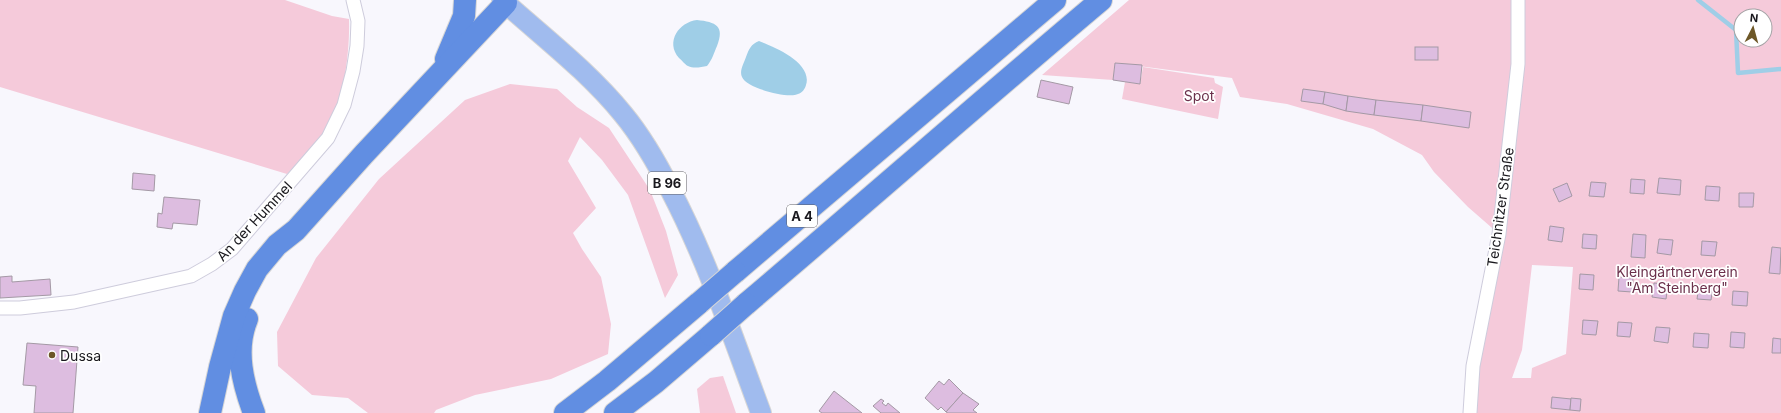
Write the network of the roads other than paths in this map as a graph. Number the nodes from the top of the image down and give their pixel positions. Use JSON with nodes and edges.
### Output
{"nodes":[{"id":1,"x":353,"y":0,"type":"edge"},
{"id":2,"x":465,"y":0,"type":"edge"},
{"id":3,"x":1055,"y":0,"type":"edge"},
{"id":4,"x":1100,"y":0,"type":"edge"},
{"id":5,"x":1518,"y":0,"type":"edge"},
{"id":6,"x":504,"y":2,"type":"edge"},
{"id":7,"x":442,"y":71,"type":"junction"},
{"id":8,"x":296,"y":230,"type":"junction"},
{"id":9,"x":0,"y":308,"type":"edge"},
{"id":10,"x":210,"y":413,"type":"edge"},
{"id":11,"x":254,"y":413,"type":"edge"},
{"id":12,"x":565,"y":413,"type":"edge"},
{"id":13,"x":615,"y":413,"type":"edge"},
{"id":14,"x":761,"y":413,"type":"edge"},
{"id":15,"x":1470,"y":413,"type":"edge"}],
"edges":[{"from":1,"to":9,"type":"street","name":"An der Hummel"},
{"from":2,"to":7,"type":"highway"},
{"from":3,"to":12,"type":"highway","number":"A 4","bridge":true},
{"from":4,"to":13,"type":"highway","number":"A 4","bridge":true},
{"from":5,"to":15,"type":"street","name":"Teichnitzer Straße"},
{"from":6,"to":7,"type":"highway"},
{"from":6,"to":14,"type":"main road","number":"B 96"},
{"from":7,"to":8,"type":"highway"},
{"from":8,"to":10,"type":"highway"},
{"from":8,"to":11,"type":"highway"}]}
